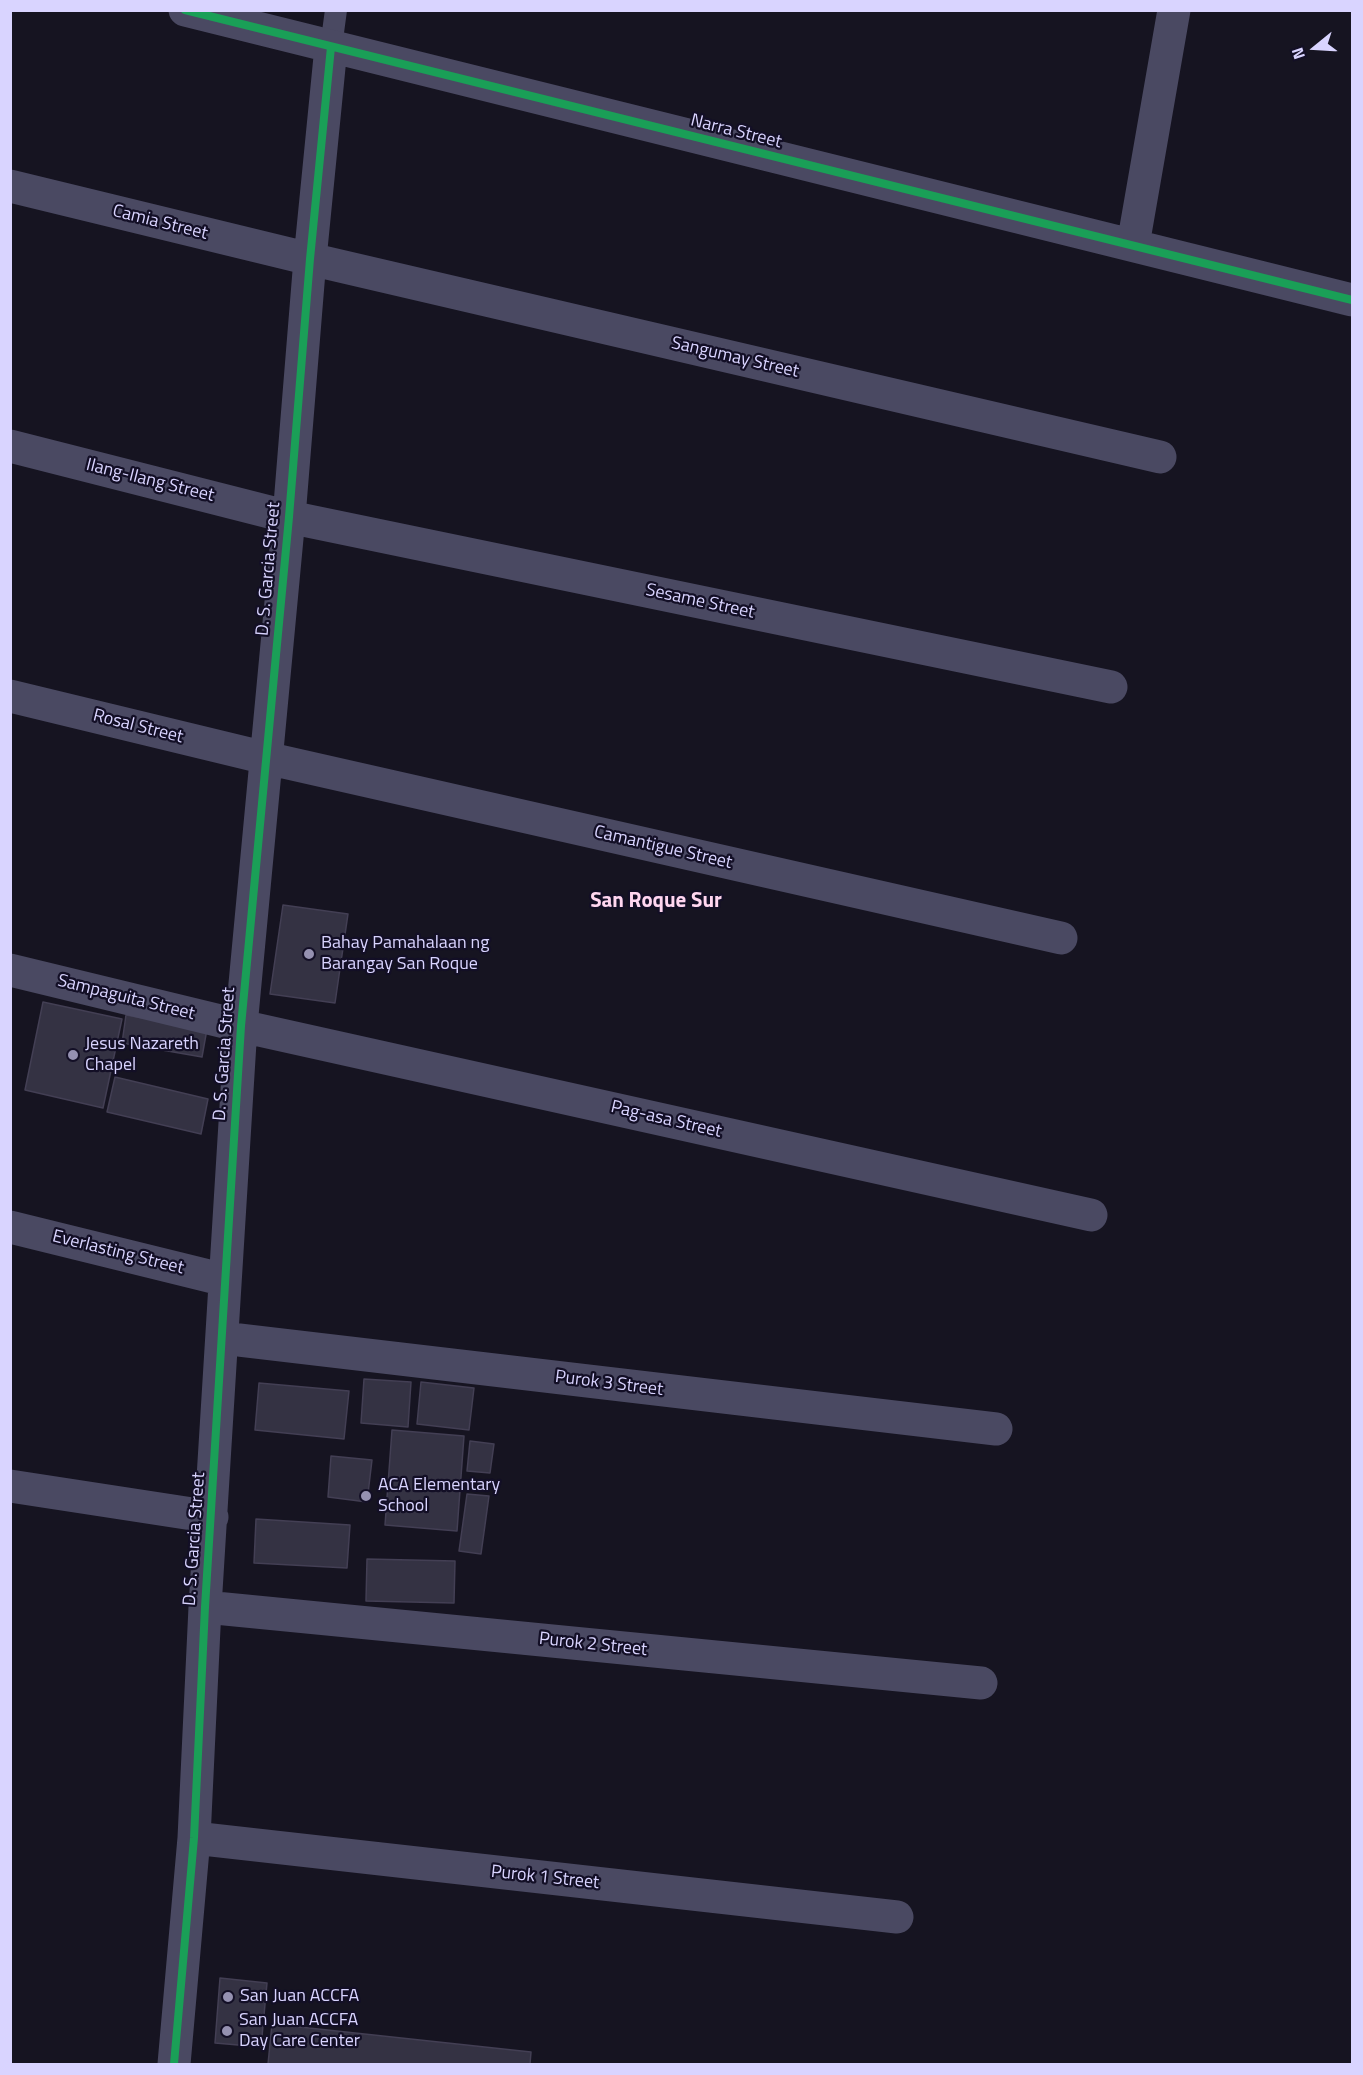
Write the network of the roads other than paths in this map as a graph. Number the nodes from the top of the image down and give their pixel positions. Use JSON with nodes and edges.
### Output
{"nodes":[{"id":1,"x":185,"y":10,"type":"edge"},
{"id":2,"x":336,"y":10,"type":"edge"},
{"id":3,"x":1174,"y":10,"type":"edge"},
{"id":4,"x":332,"y":47,"type":"junction"},
{"id":5,"x":10,"y":186,"type":"edge"},
{"id":6,"x":1133,"y":245,"type":"junction"},
{"id":7,"x":310,"y":260,"type":"junction"},
{"id":8,"x":1353,"y":300,"type":"edge"},
{"id":9,"x":10,"y":446,"type":"edge"},
{"id":10,"x":1160,"y":457,"type":"dead end"},
{"id":11,"x":290,"y":517,"type":"junction"},
{"id":12,"x":1111,"y":687,"type":"dead end"},
{"id":13,"x":10,"y":696,"type":"edge"},
{"id":14,"x":266,"y":758,"type":"junction"},
{"id":15,"x":1061,"y":939,"type":"dead end"},
{"id":16,"x":10,"y":970,"type":"edge"},
{"id":17,"x":241,"y":1026,"type":"junction"},
{"id":18,"x":1091,"y":1215,"type":"dead end"},
{"id":19,"x":10,"y":1227,"type":"edge"},
{"id":20,"x":225,"y":1280,"type":"junction"},
{"id":21,"x":222,"y":1338,"type":"junction"},
{"id":22,"x":996,"y":1429,"type":"dead end"},
{"id":23,"x":10,"y":1486,"type":"edge"},
{"id":24,"x":212,"y":1517,"type":"junction"},
{"id":25,"x":205,"y":1607,"type":"junction"},
{"id":26,"x":981,"y":1683,"type":"dead end"},
{"id":27,"x":194,"y":1838,"type":"junction"},
{"id":28,"x":897,"y":1917,"type":"dead end"},
{"id":29,"x":174,"y":2064,"type":"edge"}],
"edges":[{"from":1,"to":4,"type":"street","name":"Narra Street"},
{"from":2,"to":4,"type":"lane"},
{"from":3,"to":6,"type":"street"},
{"from":4,"to":6,"type":"street","name":"Narra Street"},
{"from":4,"to":7,"type":"street","name":"D. S. Garcia Street"},
{"from":5,"to":7,"type":"street","name":"Camia Street"},
{"from":6,"to":8,"type":"street","name":"Narra Street"},
{"from":7,"to":10,"type":"street","name":"Sangumay Street"},
{"from":7,"to":11,"type":"street","name":"D. S. Garcia Street"},
{"from":9,"to":11,"type":"street","name":"Ilang-Ilang Street"},
{"from":11,"to":12,"type":"street","name":"Sesame Street"},
{"from":11,"to":14,"type":"street","name":"D. S. Garcia Street"},
{"from":13,"to":14,"type":"street","name":"Rosal Street"},
{"from":14,"to":15,"type":"street","name":"Camantigue Street"},
{"from":14,"to":17,"type":"street","name":"D. S. Garcia Street"},
{"from":16,"to":17,"type":"street","name":"Sampaguita Street"},
{"from":17,"to":18,"type":"street","name":"Pag-asa Street"},
{"from":17,"to":20,"type":"street","name":"D. S. Garcia Street"},
{"from":19,"to":20,"type":"street","name":"Everlasting Street"},
{"from":20,"to":21,"type":"street","name":"D. S. Garcia Street"},
{"from":21,"to":22,"type":"street","name":"Purok 3 Street"},
{"from":21,"to":24,"type":"street","name":"D. S. Garcia Street"},
{"from":23,"to":24,"type":"street"},
{"from":24,"to":25,"type":"street","name":"D. S. Garcia Street"},
{"from":25,"to":26,"type":"street","name":"Purok 2 Street"},
{"from":25,"to":27,"type":"street","name":"D. S. Garcia Street"},
{"from":27,"to":28,"type":"street","name":"Purok 1 Street"},
{"from":27,"to":29,"type":"street","name":"D. S. Garcia Street"}]}
